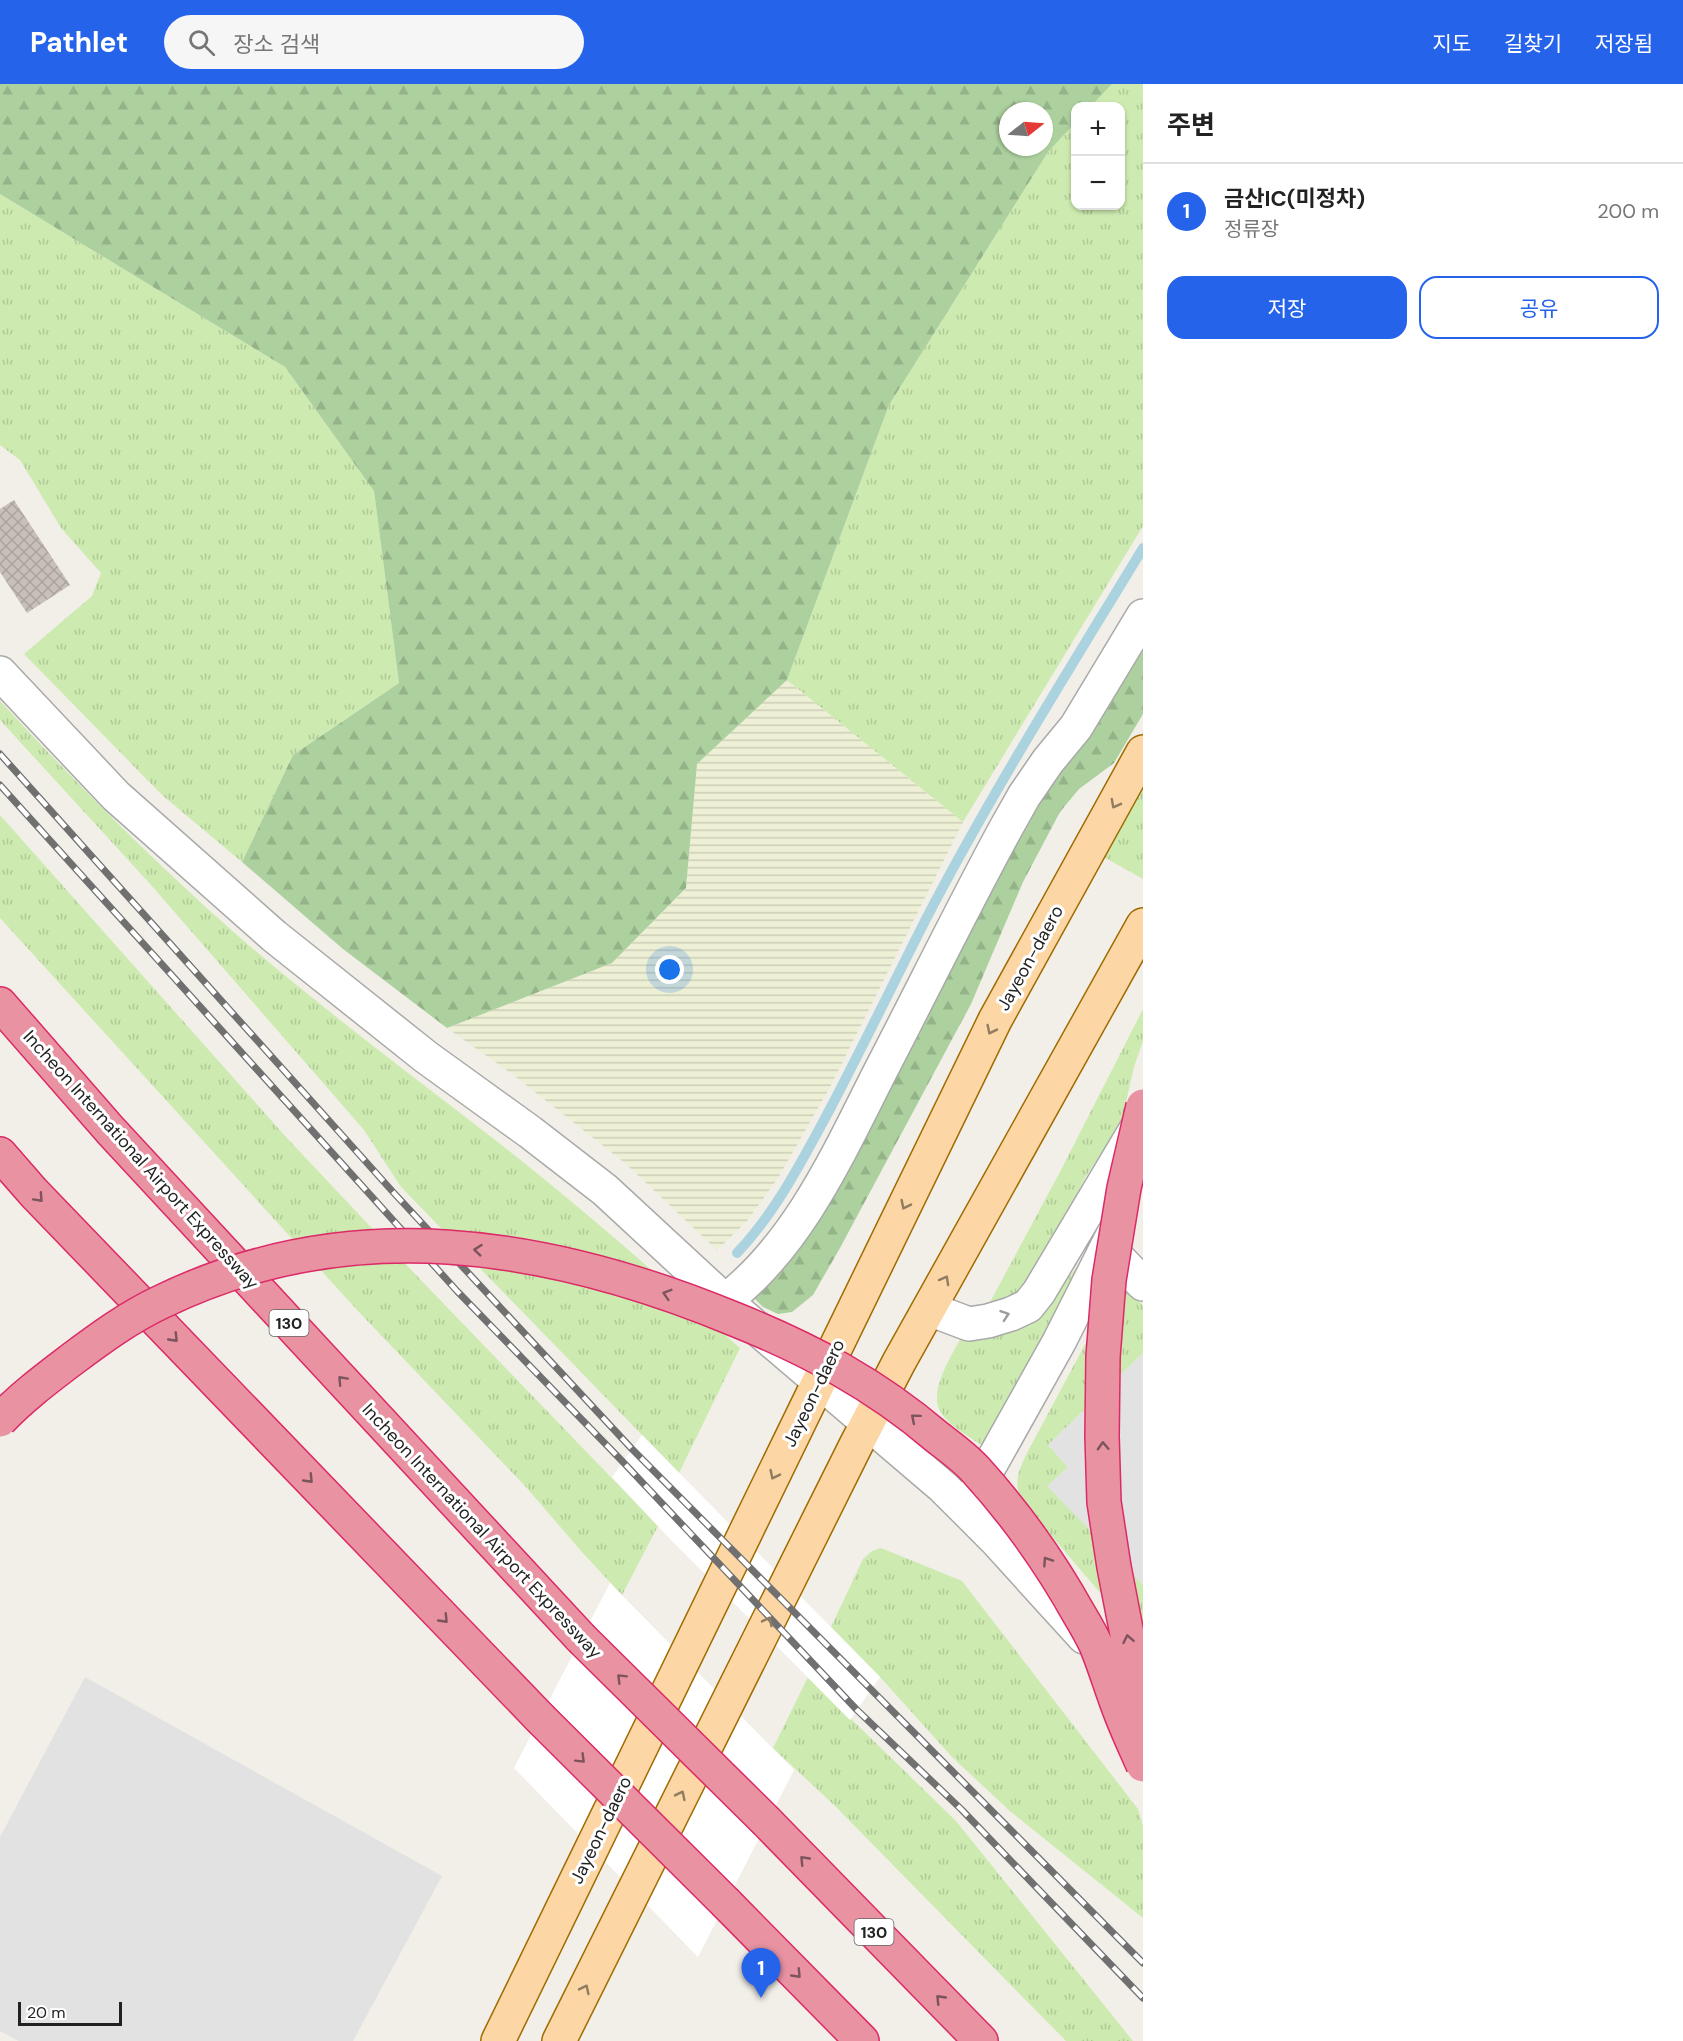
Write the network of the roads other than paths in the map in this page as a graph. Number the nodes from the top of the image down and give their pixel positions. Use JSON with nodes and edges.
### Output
{"nodes":[{"id":1,"x":1143,"y":616,"type":"edge"},
{"id":2,"x":0,"y":673,"type":"edge"},
{"id":3,"x":1143,"y":752,"type":"edge"},
{"id":4,"x":1143,"y":925,"type":"edge"},
{"id":5,"x":0,"y":1004,"type":"edge"},
{"id":6,"x":1143,"y":1106,"type":"edge"},
{"id":7,"x":1143,"y":1126,"type":"edge"},
{"id":8,"x":0,"y":1154,"type":"edge"},
{"id":9,"x":1143,"y":1176,"type":"edge"},
{"id":10,"x":1123,"y":1252,"type":"edge"},
{"id":11,"x":1143,"y":1284,"type":"edge"},
{"id":12,"x":725,"y":1301,"type":"junction"},
{"id":13,"x":929,"y":1309,"type":"junction"},
{"id":14,"x":819,"y":1382,"type":"junction"},
{"id":15,"x":0,"y":1420,"type":"edge"},
{"id":16,"x":867,"y":1423,"type":"junction"},
{"id":17,"x":966,"y":1508,"type":"junction"},
{"id":18,"x":1143,"y":1700,"type":"edge"},
{"id":19,"x":1143,"y":1718,"type":"edge"},
{"id":20,"x":1143,"y":1765,"type":"edge"},
{"id":21,"x":498,"y":2041,"type":"edge"},
{"id":22,"x":559,"y":2041,"type":"edge"},
{"id":23,"x":862,"y":2041,"type":"edge"},
{"id":24,"x":981,"y":2041,"type":"edge"}],
"edges":[{"from":1,"to":12,"type":"street"},
{"from":2,"to":12,"type":"street"},
{"from":3,"to":14,"type":"main road","name":"Jayeon-daero","one_way":true},
{"from":13,"to":4,"type":"main road","one_way":true},
{"from":24,"to":5,"type":"highway","name":"Incheon International Airport Expressway","number":"130","one_way":true,"bridge":true},
{"from":19,"to":6,"type":"highway","one_way":true,"bridge":true},
{"from":13,"to":7,"type":"street","one_way":true},
{"from":8,"to":23,"type":"highway","one_way":true,"bridge":true},
{"from":9,"to":10,"type":"street"},
{"from":10,"to":11,"type":"street"},
{"from":10,"to":17,"type":"street"},
{"from":12,"to":14,"type":"street"},
{"from":13,"to":16,"type":"main road"},
{"from":14,"to":16,"type":"street"},
{"from":14,"to":21,"type":"main road","name":"Jayeon-daero","one_way":true},
{"from":20,"to":15,"type":"highway","one_way":true,"bridge":true},
{"from":16,"to":17,"type":"street"},
{"from":22,"to":16,"type":"main road","one_way":true},
{"from":17,"to":18,"type":"street"}]}
